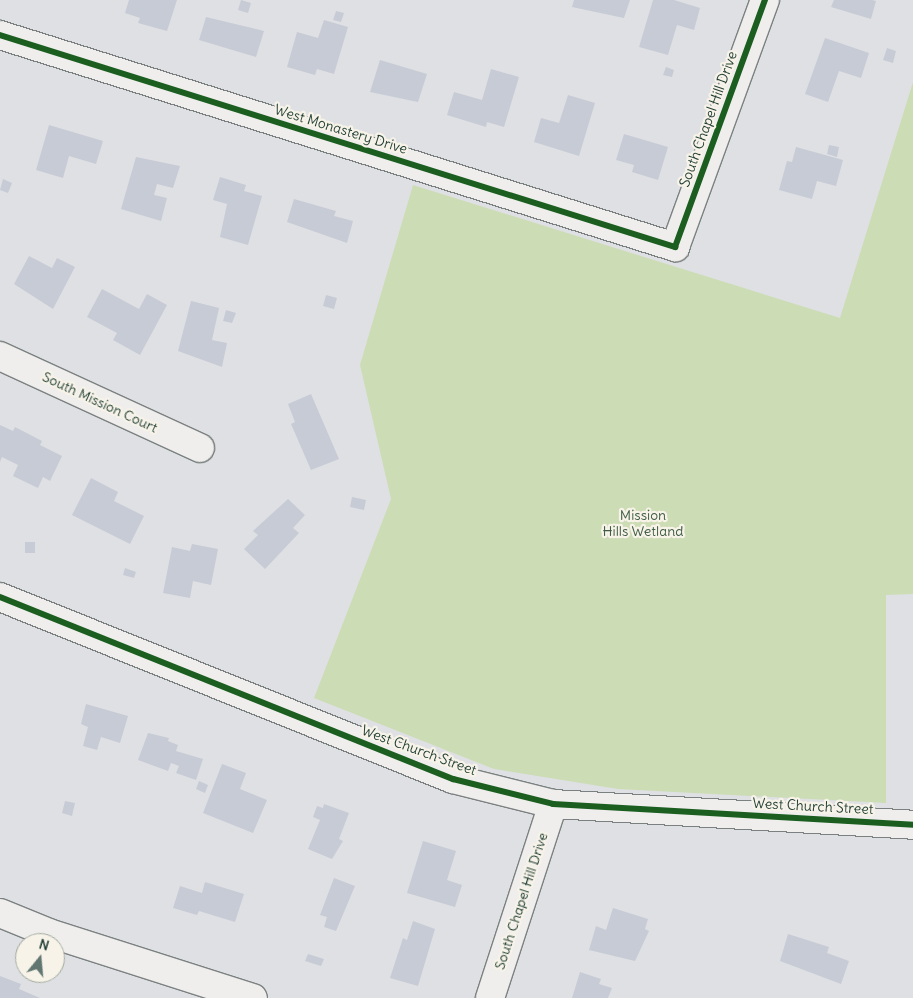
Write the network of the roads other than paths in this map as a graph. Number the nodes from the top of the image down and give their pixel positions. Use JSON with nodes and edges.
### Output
{"nodes":[{"id":1,"x":765,"y":0,"type":"edge"},
{"id":2,"x":0,"y":35,"type":"edge"},
{"id":3,"x":675,"y":247,"type":"joint"},
{"id":4,"x":0,"y":356,"type":"edge"},
{"id":5,"x":200,"y":448,"type":"dead end"},
{"id":6,"x":0,"y":598,"type":"edge"},
{"id":7,"x":553,"y":804,"type":"junction"},
{"id":8,"x":913,"y":824,"type":"edge"},
{"id":9,"x":0,"y":913,"type":"edge"},
{"id":10,"x":253,"y":998,"type":"edge"},
{"id":11,"x":490,"y":998,"type":"edge"}],
"edges":[{"from":1,"to":3,"type":"street","name":"South Chapel Hill Drive"},
{"from":2,"to":3,"type":"street","name":"West Monastery Drive"},
{"from":4,"to":5,"type":"street","name":"South Mission Court"},
{"from":6,"to":7,"type":"street","name":"West Church Street"},
{"from":7,"to":8,"type":"street","name":"West Church Street"},
{"from":7,"to":11,"type":"street","name":"South Chapel Hill Drive"},
{"from":9,"to":10,"type":"street"}]}
